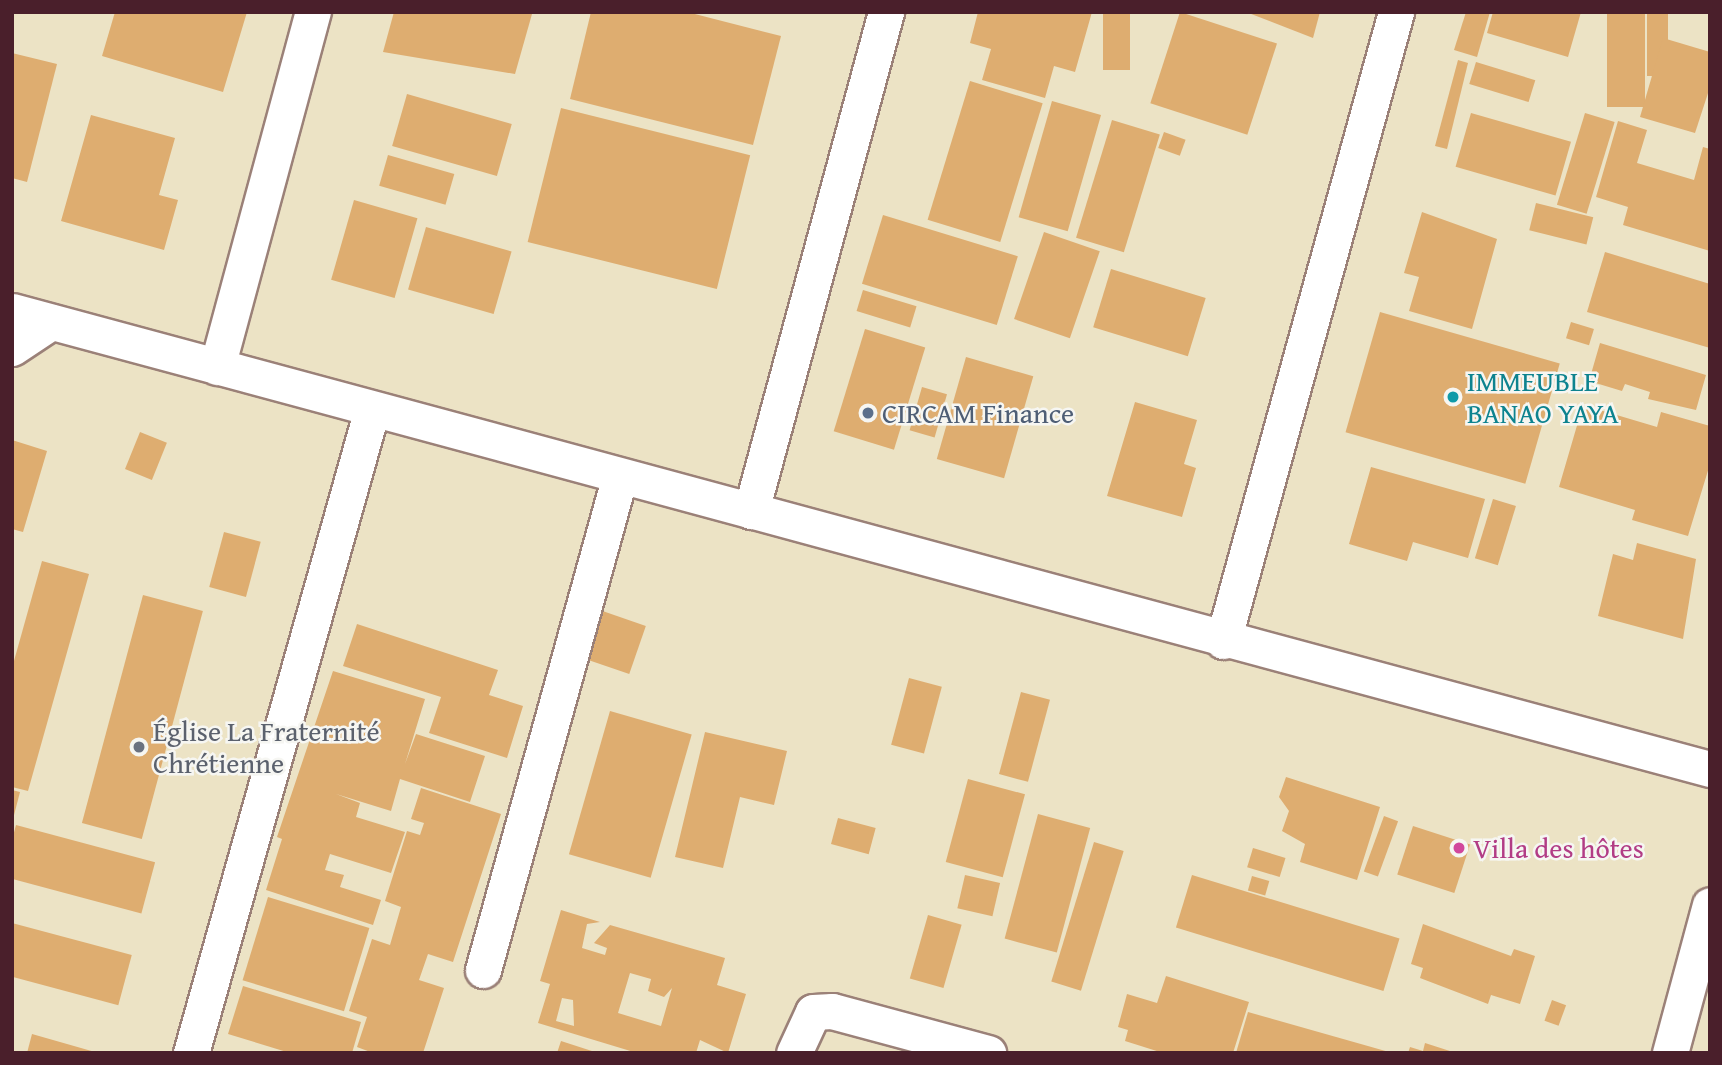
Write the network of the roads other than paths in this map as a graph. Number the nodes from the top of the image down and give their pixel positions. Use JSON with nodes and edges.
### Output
{"nodes":[{"id":1,"x":313,"y":12,"type":"edge"},
{"id":2,"x":886,"y":12,"type":"edge"},
{"id":3,"x":1396,"y":12,"type":"edge"},
{"id":4,"x":12,"y":312,"type":"edge"},
{"id":5,"x":51,"y":322,"type":"junction"},
{"id":6,"x":12,"y":348,"type":"edge"},
{"id":7,"x":218,"y":367,"type":"junction"},
{"id":8,"x":372,"y":409,"type":"junction"},
{"id":9,"x":620,"y":479,"type":"junction"},
{"id":10,"x":751,"y":511,"type":"junction"},
{"id":11,"x":1223,"y":641,"type":"junction"},
{"id":12,"x":1710,"y":769,"type":"edge"},
{"id":13,"x":1710,"y":905,"type":"edge"},
{"id":14,"x":483,"y":970,"type":"dead end"},
{"id":15,"x":191,"y":1053,"type":"edge"},
{"id":16,"x":794,"y":1053,"type":"edge"},
{"id":17,"x":988,"y":1053,"type":"edge"},
{"id":18,"x":1670,"y":1053,"type":"edge"}],
"edges":[{"from":1,"to":7,"type":"street"},
{"from":2,"to":10,"type":"street"},
{"from":3,"to":11,"type":"street"},
{"from":4,"to":5,"type":"street"},
{"from":5,"to":6,"type":"street"},
{"from":5,"to":7,"type":"street"},
{"from":7,"to":8,"type":"street"},
{"from":8,"to":9,"type":"street"},
{"from":8,"to":15,"type":"street"},
{"from":9,"to":10,"type":"street"},
{"from":9,"to":14,"type":"street"},
{"from":10,"to":11,"type":"street"},
{"from":11,"to":12,"type":"street"},
{"from":13,"to":18,"type":"street"},
{"from":16,"to":17,"type":"street"}]}
